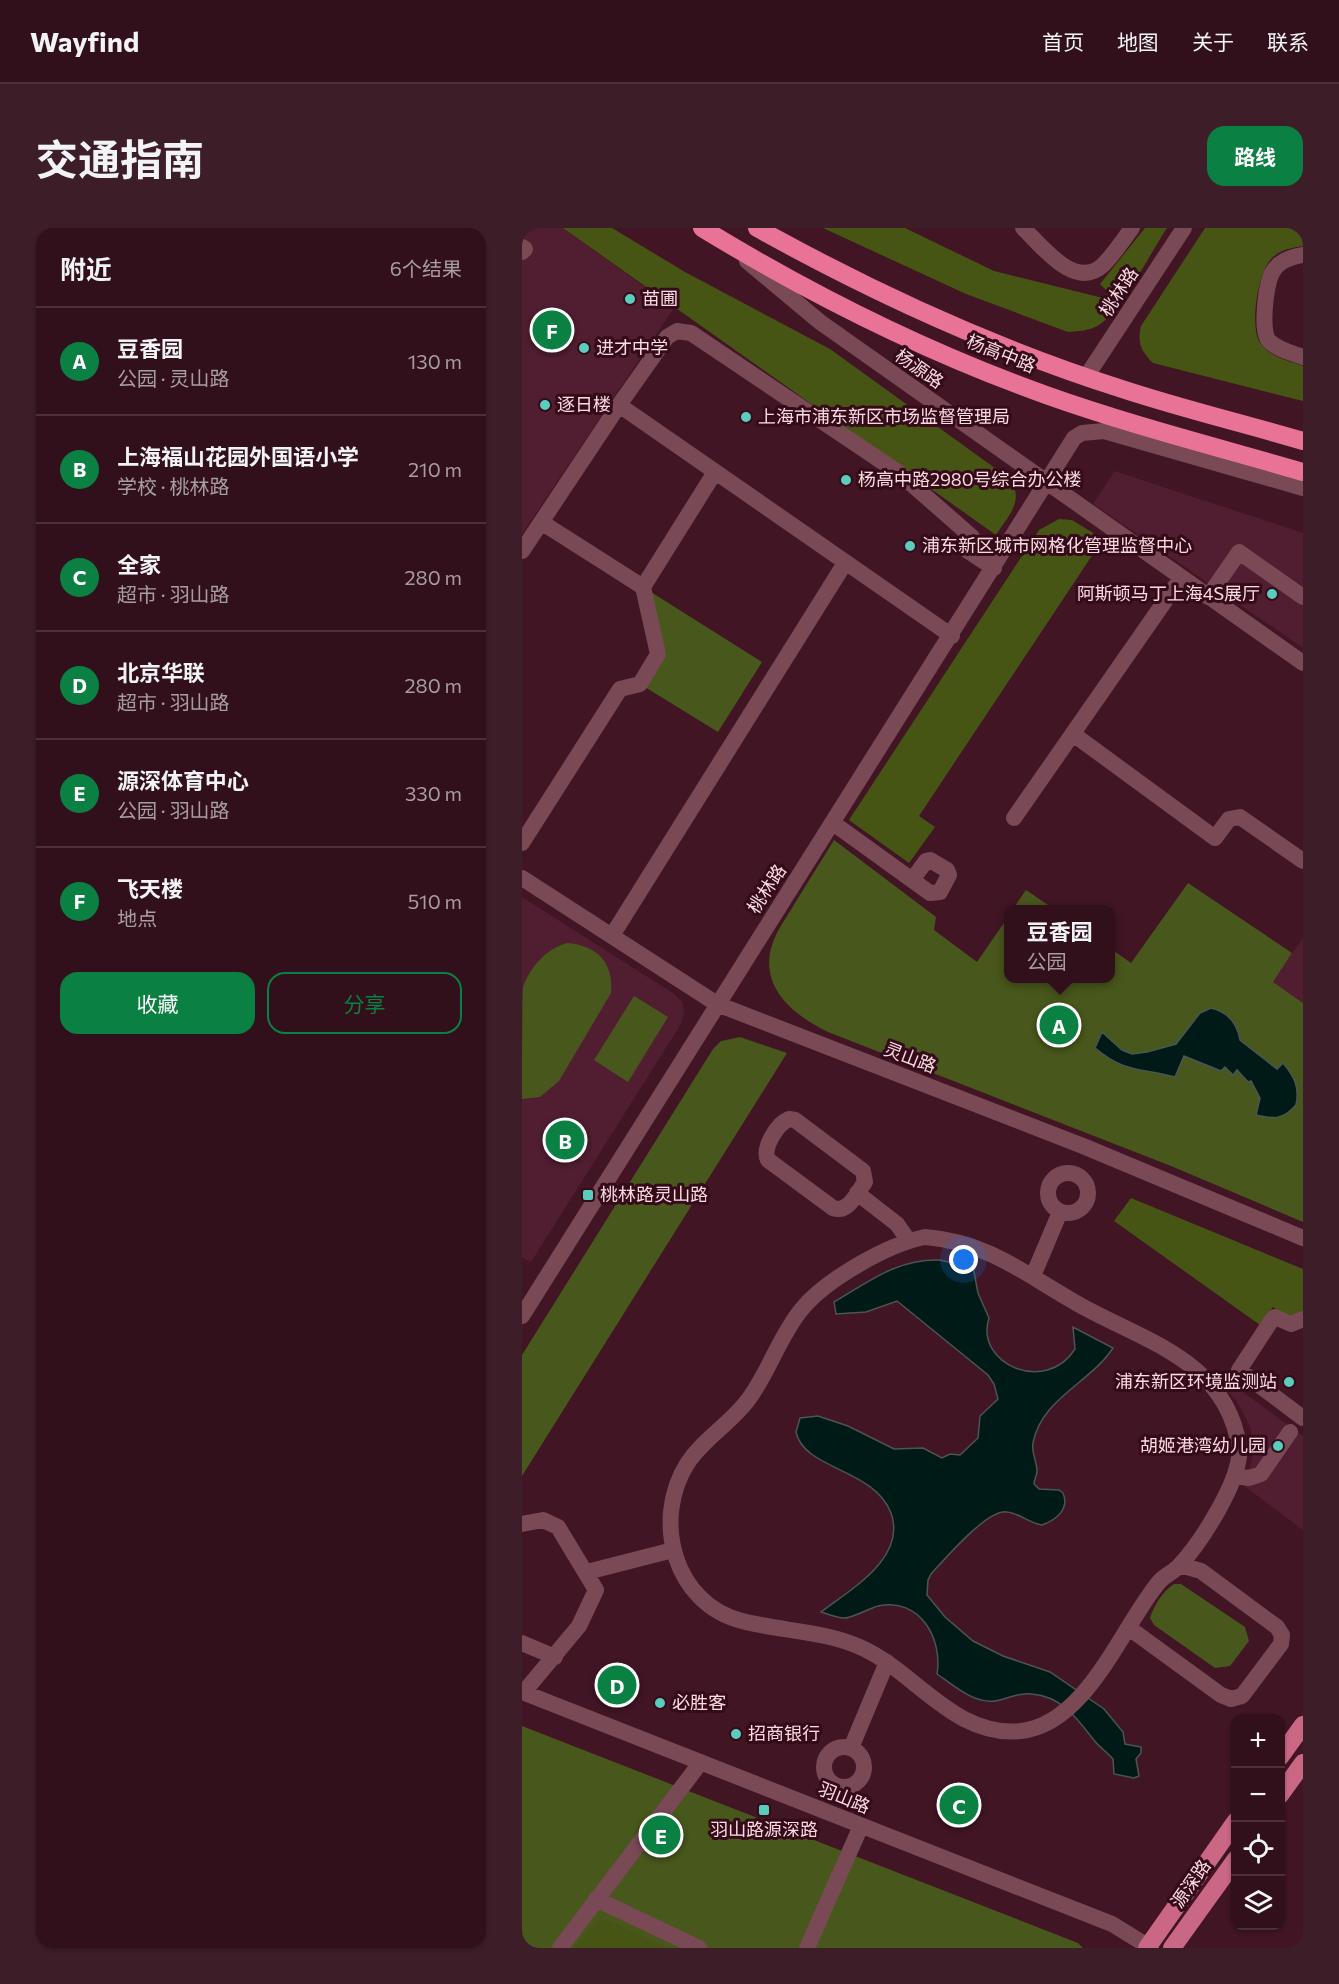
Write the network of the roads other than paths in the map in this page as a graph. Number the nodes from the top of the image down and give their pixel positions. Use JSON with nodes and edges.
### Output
{"nodes":[{"id":1,"x":702,"y":228,"type":"edge"},
{"id":2,"x":757,"y":228,"type":"edge"},
{"id":3,"x":1023,"y":228,"type":"edge"},
{"id":4,"x":1132,"y":228,"type":"edge"},
{"id":5,"x":1184,"y":228,"type":"edge"},
{"id":6,"x":726,"y":243,"type":"junction"},
{"id":7,"x":522,"y":247,"type":"edge"},
{"id":8,"x":522,"y":252,"type":"edge"},
{"id":9,"x":1303,"y":255,"type":"edge"},
{"id":10,"x":1303,"y":357,"type":"edge"},
{"id":11,"x":1086,"y":377,"type":"junction"},
{"id":12,"x":619,"y":405,"type":"junction"},
{"id":13,"x":1303,"y":441,"type":"edge"},
{"id":14,"x":715,"y":472,"type":"junction"},
{"id":15,"x":1303,"y":472,"type":"edge"},
{"id":16,"x":1046,"y":483,"type":"junction"},
{"id":17,"x":1303,"y":488,"type":"edge"},
{"id":18,"x":541,"y":522,"type":"junction"},
{"id":19,"x":522,"y":551,"type":"edge"},
{"id":20,"x":845,"y":563,"type":"junction"},
{"id":21,"x":994,"y":568,"type":"junction"},
{"id":22,"x":1181,"y":578,"type":"junction"},
{"id":23,"x":643,"y":587,"type":"junction"},
{"id":24,"x":1208,"y":597,"type":"junction"},
{"id":25,"x":1303,"y":597,"type":"edge"},
{"id":26,"x":952,"y":636,"type":"junction"},
{"id":27,"x":1303,"y":663,"type":"edge"},
{"id":28,"x":1072,"y":734,"type":"junction"},
{"id":29,"x":1014,"y":818,"type":"dead end"},
{"id":30,"x":833,"y":823,"type":"junction"},
{"id":31,"x":522,"y":843,"type":"edge"},
{"id":32,"x":1303,"y":861,"type":"edge"},
{"id":33,"x":522,"y":878,"type":"edge"},
{"id":34,"x":912,"y":880,"type":"dead end"},
{"id":35,"x":613,"y":934,"type":"junction"},
{"id":36,"x":717,"y":1004,"type":"junction"},
{"id":37,"x":1083,"y":1146,"type":"junction"},
{"id":38,"x":1074,"y":1173,"type":"junction"},
{"id":39,"x":857,"y":1193,"type":"junction"},
{"id":40,"x":1060,"y":1212,"type":"junction"},
{"id":41,"x":1303,"y":1238,"type":"edge"},
{"id":42,"x":908,"y":1240,"type":"junction"},
{"id":43,"x":1033,"y":1276,"type":"junction"},
{"id":44,"x":522,"y":1316,"type":"edge"},
{"id":45,"x":1303,"y":1319,"type":"edge"},
{"id":46,"x":1303,"y":1418,"type":"edge"},
{"id":47,"x":1290,"y":1432,"type":"dead end"},
{"id":48,"x":1235,"y":1476,"type":"junction"},
{"id":49,"x":522,"y":1524,"type":"edge"},
{"id":50,"x":673,"y":1550,"type":"junction"},
{"id":51,"x":1180,"y":1564,"type":"junction"},
{"id":52,"x":586,"y":1572,"type":"junction"},
{"id":53,"x":1130,"y":1628,"type":"junction"},
{"id":54,"x":522,"y":1643,"type":"edge"},
{"id":55,"x":555,"y":1657,"type":"junction"},
{"id":56,"x":887,"y":1662,"type":"junction"},
{"id":57,"x":523,"y":1692,"type":"edge"},
{"id":58,"x":1303,"y":1725,"type":"edge"},
{"id":59,"x":851,"y":1748,"type":"junction"},
{"id":60,"x":1285,"y":1751,"type":"edge"},
{"id":61,"x":701,"y":1762,"type":"junction"},
{"id":62,"x":1303,"y":1763,"type":"edge"},
{"id":63,"x":837,"y":1786,"type":"junction"},
{"id":64,"x":1285,"y":1789,"type":"edge"},
{"id":65,"x":826,"y":1813,"type":"junction"},
{"id":66,"x":1235,"y":1822,"type":"edge"},
{"id":67,"x":861,"y":1826,"type":"junction"},
{"id":68,"x":1231,"y":1866,"type":"edge"},
{"id":69,"x":596,"y":1899,"type":"junction"},
{"id":70,"x":1149,"y":1947,"type":"edge"},
{"id":71,"x":560,"y":1948,"type":"edge"},
{"id":72,"x":699,"y":1948,"type":"edge"},
{"id":73,"x":807,"y":1948,"type":"edge"},
{"id":74,"x":1172,"y":1948,"type":"edge"}],
"edges":[{"from":1,"to":6,"type":"highway","name":"杨高中路"},
{"from":2,"to":11,"type":"highway","name":"杨高中路"},
{"from":3,"to":4,"type":"street"},
{"from":5,"to":11,"type":"street","name":"桃林路"},
{"from":6,"to":15,"type":"highway","name":"杨高中路"},
{"from":6,"to":16,"type":"street","name":"杨源路"},
{"from":7,"to":8,"type":"street"},
{"from":9,"to":10,"type":"street"},
{"from":11,"to":13,"type":"highway","name":"杨高中路"},
{"from":12,"to":14,"type":"street"},
{"from":12,"to":18,"type":"street"},
{"from":12,"to":21,"type":"street"},
{"from":14,"to":20,"type":"street"},
{"from":14,"to":23,"type":"street"},
{"from":16,"to":17,"type":"street","name":"桃林路"},
{"from":16,"to":21,"type":"street","name":"桃林路"},
{"from":16,"to":22,"type":"street","name":"杨源路"},
{"from":18,"to":19,"type":"street"},
{"from":18,"to":23,"type":"street"},
{"from":20,"to":26,"type":"street"},
{"from":20,"to":35,"type":"street"},
{"from":21,"to":26,"type":"street","name":"桃林路"},
{"from":22,"to":24,"type":"street","name":"杨源路"},
{"from":22,"to":28,"type":"street"},
{"from":23,"to":31,"type":"street"},
{"from":24,"to":25,"type":"street"},
{"from":24,"to":27,"type":"street","name":"杨源路"},
{"from":26,"to":30,"type":"street","name":"桃林路"},
{"from":28,"to":29,"type":"street"},
{"from":28,"to":32,"type":"street"},
{"from":30,"to":34,"type":"street"},
{"from":30,"to":36,"type":"street","name":"桃林路"},
{"from":33,"to":35,"type":"street","name":"灵山路"},
{"from":35,"to":36,"type":"street","name":"灵山路"},
{"from":36,"to":37,"type":"street","name":"灵山路"},
{"from":36,"to":44,"type":"street","name":"桃林路"},
{"from":37,"to":38,"type":"street"},
{"from":37,"to":41,"type":"street","name":"灵山路"},
{"from":38,"to":40,"type":"street"},
{"from":38,"to":40,"type":"street"},
{"from":39,"to":39,"type":"street"},
{"from":39,"to":42,"type":"street"},
{"from":40,"to":43,"type":"street"},
{"from":42,"to":43,"type":"street"},
{"from":42,"to":50,"type":"street"},
{"from":43,"to":48,"type":"street"},
{"from":45,"to":46,"type":"street"},
{"from":47,"to":48,"type":"street"},
{"from":48,"to":51,"type":"street"},
{"from":49,"to":52,"type":"street"},
{"from":50,"to":52,"type":"street"},
{"from":50,"to":56,"type":"street"},
{"from":51,"to":53,"type":"street"},
{"from":51,"to":53,"type":"street"},
{"from":52,"to":55,"type":"street"},
{"from":53,"to":56,"type":"street"},
{"from":54,"to":55,"type":"street"},
{"from":55,"to":57,"type":"street"},
{"from":56,"to":59,"type":"street"},
{"from":57,"to":61,"type":"street","name":"羽山路"},
{"from":58,"to":60,"type":"main road"},
{"from":59,"to":63,"type":"street"},
{"from":59,"to":63,"type":"street"},
{"from":61,"to":65,"type":"street","name":"羽山路"},
{"from":61,"to":69,"type":"street"},
{"from":62,"to":64,"type":"main road"},
{"from":63,"to":65,"type":"street"},
{"from":65,"to":67,"type":"street","name":"羽山路"},
{"from":66,"to":70,"type":"main road","name":"源深路"},
{"from":67,"to":70,"type":"street","name":"羽山路"},
{"from":67,"to":73,"type":"street"},
{"from":68,"to":74,"type":"main road","name":"源深路"},
{"from":69,"to":71,"type":"street"},
{"from":69,"to":72,"type":"street"}]}
